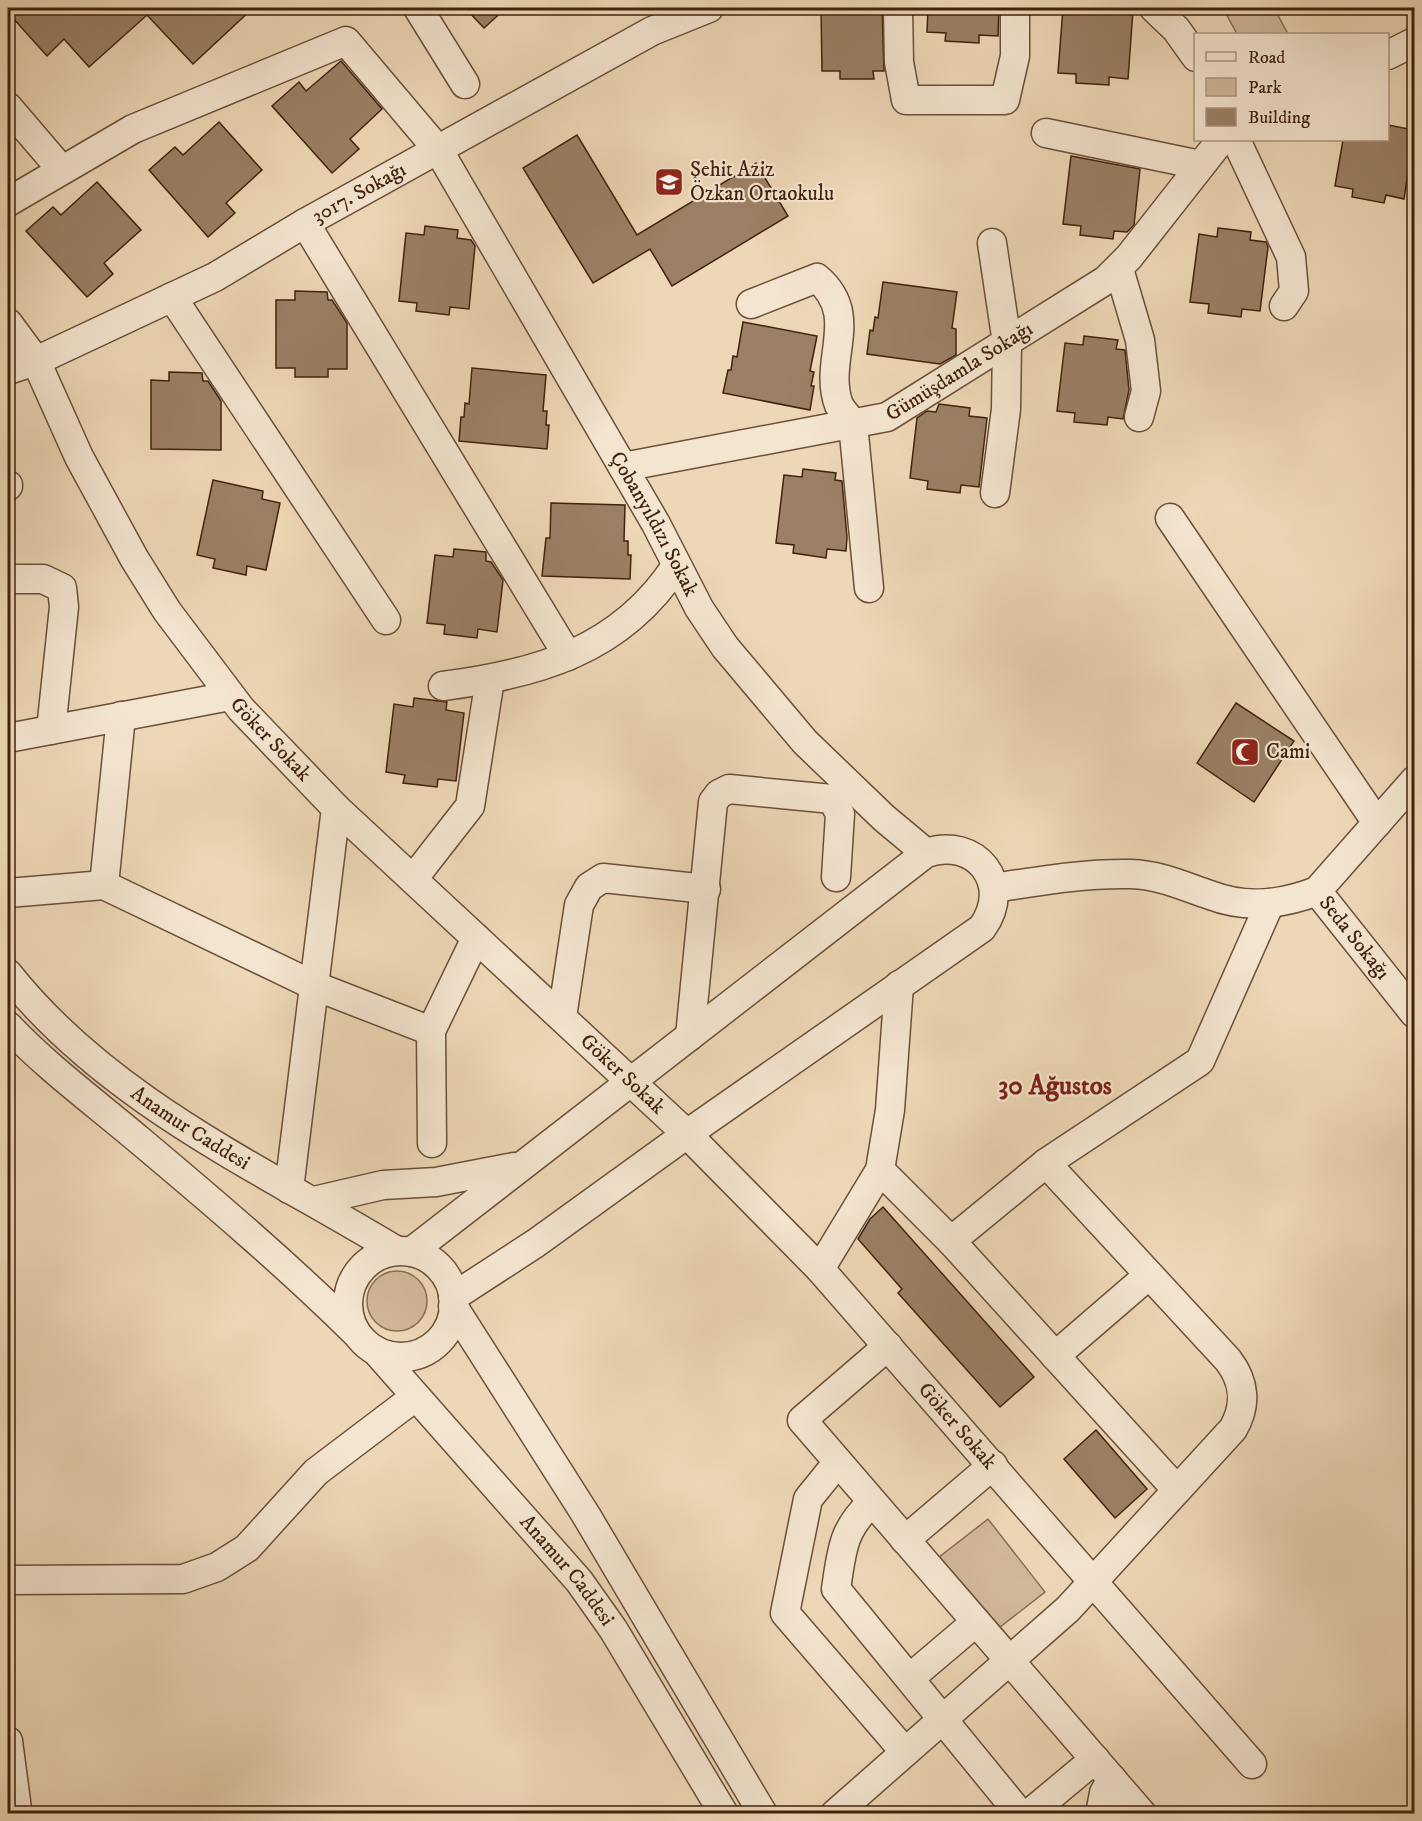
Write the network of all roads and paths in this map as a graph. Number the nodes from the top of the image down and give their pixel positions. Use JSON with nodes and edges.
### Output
{"nodes":[{"id":1,"x":418,"y":8,"type":"edge"},
{"id":2,"x":709,"y":8,"type":"edge"},
{"id":3,"x":898,"y":8,"type":"edge"},
{"id":4,"x":1015,"y":8,"type":"edge"},
{"id":5,"x":1154,"y":8,"type":"edge"},
{"id":6,"x":1194,"y":54,"type":"edge"},
{"id":7,"x":465,"y":84,"type":"dead end"},
{"id":8,"x":8,"y":107,"type":"edge"},
{"id":9,"x":1046,"y":133,"type":"dead end"},
{"id":10,"x":1220,"y":141,"type":"edge"},
{"id":11,"x":1236,"y":141,"type":"edge"},
{"id":12,"x":439,"y":151,"type":"junction"},
{"id":13,"x":1200,"y":165,"type":"junction"},
{"id":14,"x":61,"y":169,"type":"junction"},
{"id":15,"x":8,"y":202,"type":"edge"},
{"id":16,"x":305,"y":223,"type":"junction"},
{"id":17,"x":992,"y":243,"type":"dead end"},
{"id":18,"x":1119,"y":269,"type":"junction"},
{"id":19,"x":172,"y":297,"type":"junction"},
{"id":20,"x":751,"y":304,"type":"dead end"},
{"id":21,"x":1284,"y":306,"type":"dead end"},
{"id":22,"x":8,"y":323,"type":"edge"},
{"id":23,"x":1007,"y":342,"type":"junction"},
{"id":24,"x":36,"y":361,"type":"junction"},
{"id":25,"x":8,"y":370,"type":"edge"},
{"id":26,"x":1138,"y":417,"type":"dead end"},
{"id":27,"x":853,"y":424,"type":"junction"},
{"id":28,"x":623,"y":467,"type":"junction"},
{"id":29,"x":995,"y":493,"type":"dead end"},
{"id":30,"x":1170,"y":518,"type":"dead end"},
{"id":31,"x":676,"y":566,"type":"junction"},
{"id":32,"x":8,"y":579,"type":"edge"},
{"id":33,"x":869,"y":588,"type":"dead end"},
{"id":34,"x":386,"y":620,"type":"dead end"},
{"id":35,"x":568,"y":656,"type":"junction"},
{"id":36,"x":490,"y":679,"type":"junction"},
{"id":37,"x":443,"y":686,"type":"dead end"},
{"id":38,"x":230,"y":696,"type":"junction"},
{"id":39,"x":121,"y":716,"type":"junction"},
{"id":40,"x":51,"y":730,"type":"junction"},
{"id":41,"x":8,"y":738,"type":"edge"},
{"id":42,"x":1414,"y":781,"type":"edge"},
{"id":43,"x":336,"y":808,"type":"junction"},
{"id":44,"x":1377,"y":823,"type":"junction"},
{"id":45,"x":926,"y":853,"type":"junction"},
{"id":46,"x":837,"y":877,"type":"dead end"},
{"id":47,"x":413,"y":879,"type":"junction"},
{"id":48,"x":104,"y":885,"type":"junction"},
{"id":49,"x":994,"y":888,"type":"junction"},
{"id":50,"x":706,"y":889,"type":"junction"},
{"id":51,"x":1317,"y":891,"type":"junction"},
{"id":52,"x":8,"y":893,"type":"edge"},
{"id":53,"x":1270,"y":903,"type":"junction"},
{"id":54,"x":477,"y":938,"type":"junction"},
{"id":55,"x":8,"y":974,"type":"edge"},
{"id":56,"x":899,"y":985,"type":"junction"},
{"id":57,"x":315,"y":986,"type":"junction"},
{"id":58,"x":1414,"y":1013,"type":"edge"},
{"id":59,"x":562,"y":1017,"type":"junction"},
{"id":60,"x":8,"y":1026,"type":"edge"},
{"id":61,"x":431,"y":1031,"type":"junction"},
{"id":62,"x":690,"y":1036,"type":"junction"},
{"id":63,"x":632,"y":1081,"type":"junction"},
{"id":64,"x":687,"y":1134,"type":"junction"},
{"id":65,"x":432,"y":1143,"type":"dead end"},
{"id":66,"x":1046,"y":1163,"type":"junction"},
{"id":67,"x":525,"y":1164,"type":"junction"},
{"id":68,"x":880,"y":1170,"type":"junction"},
{"id":69,"x":302,"y":1195,"type":"junction"},
{"id":70,"x":951,"y":1241,"type":"junction"},
{"id":71,"x":404,"y":1251,"type":"junction"},
{"id":72,"x":820,"y":1269,"type":"junction"},
{"id":73,"x":1149,"y":1275,"type":"junction"},
{"id":74,"x":453,"y":1302,"type":"junction"},
{"id":75,"x":366,"y":1342,"type":"junction"},
{"id":76,"x":888,"y":1346,"type":"junction"},
{"id":77,"x":1055,"y":1356,"type":"junction"},
{"id":78,"x":415,"y":1397,"type":"junction"},
{"id":79,"x":838,"y":1462,"type":"junction"},
{"id":80,"x":993,"y":1465,"type":"junction"},
{"id":81,"x":1177,"y":1491,"type":"junction"},
{"id":82,"x":872,"y":1502,"type":"junction"},
{"id":83,"x":905,"y":1540,"type":"junction"},
{"id":84,"x":8,"y":1580,"type":"edge"},
{"id":85,"x":1095,"y":1581,"type":"junction"},
{"id":86,"x":976,"y":1622,"type":"junction"},
{"id":87,"x":1009,"y":1661,"type":"junction"},
{"id":88,"x":910,"y":1678,"type":"junction"},
{"id":89,"x":944,"y":1718,"type":"junction"},
{"id":90,"x":8,"y":1741,"type":"edge"},
{"id":91,"x":905,"y":1752,"type":"junction"},
{"id":92,"x":1252,"y":1764,"type":"dead end"},
{"id":93,"x":1103,"y":1769,"type":"junction"},
{"id":94,"x":23,"y":1812,"type":"edge"},
{"id":95,"x":724,"y":1814,"type":"edge"},
{"id":96,"x":763,"y":1814,"type":"edge"},
{"id":97,"x":835,"y":1814,"type":"edge"},
{"id":98,"x":1020,"y":1814,"type":"edge"},
{"id":99,"x":1029,"y":1814,"type":"edge"},
{"id":100,"x":1100,"y":1814,"type":"edge"},
{"id":101,"x":1142,"y":1814,"type":"edge"}],
"edges":[{"from":1,"to":7,"type":"street"},
{"from":2,"to":12,"type":"street","name":"3017. Sokağı"},
{"from":3,"to":4,"type":"street"},
{"from":5,"to":6,"type":"street"},
{"from":8,"to":14,"type":"street"},
{"from":9,"to":13,"type":"street"},
{"from":10,"to":13,"type":"street","name":"Gümüşdamla Sokağı"},
{"from":11,"to":21,"type":"street"},
{"from":12,"to":14,"type":"street","name":"Çobanyıldızı Sokak"},
{"from":12,"to":16,"type":"street","name":"3017. Sokağı"},
{"from":12,"to":28,"type":"street","name":"Çobanyıldızı Sokak"},
{"from":13,"to":18,"type":"street","name":"Gümüşdamla Sokağı"},
{"from":14,"to":15,"type":"street"},
{"from":16,"to":19,"type":"street","name":"3017. Sokağı"},
{"from":16,"to":35,"type":"street"},
{"from":17,"to":23,"type":"street"},
{"from":18,"to":23,"type":"street","name":"Gümüşdamla Sokağı"},
{"from":18,"to":26,"type":"street"},
{"from":19,"to":24,"type":"street","name":"3017. Sokağı"},
{"from":19,"to":34,"type":"street"},
{"from":20,"to":27,"type":"street"},
{"from":22,"to":24,"type":"street","name":"Göker Sokak"},
{"from":23,"to":27,"type":"street","name":"Gümüşdamla Sokağı"},
{"from":23,"to":29,"type":"street"},
{"from":24,"to":25,"type":"street","name":"3017. Sokağı"},
{"from":24,"to":38,"type":"street","name":"Göker Sokak"},
{"from":27,"to":28,"type":"street","name":"Gümüşdamla Sokağı"},
{"from":27,"to":33,"type":"street"},
{"from":28,"to":31,"type":"street","name":"Çobanyıldızı Sokak"},
{"from":30,"to":44,"type":"street"},
{"from":31,"to":35,"type":"street"},
{"from":31,"to":45,"type":"street","name":"Çobanyıldızı Sokak"},
{"from":32,"to":40,"type":"street"},
{"from":35,"to":36,"type":"street"},
{"from":36,"to":37,"type":"street"},
{"from":36,"to":47,"type":"street"},
{"from":38,"to":39,"type":"street"},
{"from":38,"to":43,"type":"street","name":"Göker Sokak"},
{"from":39,"to":40,"type":"street"},
{"from":39,"to":48,"type":"street"},
{"from":40,"to":41,"type":"street"},
{"from":42,"to":44,"type":"street"},
{"from":43,"to":47,"type":"street","name":"Göker Sokak"},
{"from":43,"to":57,"type":"street"},
{"from":44,"to":51,"type":"street"},
{"from":45,"to":49,"type":"street"},
{"from":45,"to":62,"type":"street"},
{"from":46,"to":50,"type":"street"},
{"from":47,"to":54,"type":"street","name":"Göker Sokak"},
{"from":48,"to":52,"type":"street"},
{"from":48,"to":57,"type":"street"},
{"from":49,"to":53,"type":"street"},
{"from":49,"to":56,"type":"street"},
{"from":50,"to":59,"type":"street"},
{"from":50,"to":62,"type":"street"},
{"from":51,"to":53,"type":"street"},
{"from":51,"to":58,"type":"street","name":"Seda Sokağı"},
{"from":53,"to":66,"type":"street"},
{"from":54,"to":59,"type":"street","name":"Göker Sokak"},
{"from":54,"to":61,"type":"street"},
{"from":55,"to":69,"type":"street","name":"Anamur Caddesi"},
{"from":56,"to":64,"type":"street"},
{"from":56,"to":68,"type":"street"},
{"from":57,"to":61,"type":"street"},
{"from":57,"to":69,"type":"street"},
{"from":59,"to":63,"type":"street","name":"Göker Sokak"},
{"from":60,"to":75,"type":"street","name":"Anamur Caddesi"},
{"from":61,"to":65,"type":"street"},
{"from":62,"to":63,"type":"street"},
{"from":63,"to":64,"type":"street","name":"Göker Sokak"},
{"from":63,"to":67,"type":"street"},
{"from":64,"to":72,"type":"street","name":"Göker Sokak"},
{"from":64,"to":74,"type":"street"},
{"from":66,"to":70,"type":"street"},
{"from":66,"to":73,"type":"street"},
{"from":67,"to":69,"type":"street"},
{"from":67,"to":71,"type":"street"},
{"from":68,"to":70,"type":"street"},
{"from":68,"to":72,"type":"street"},
{"from":69,"to":71,"type":"street","name":"Anamur Caddesi"},
{"from":70,"to":77,"type":"street"},
{"from":71,"to":74,"type":"street"},
{"from":71,"to":75,"type":"street"},
{"from":72,"to":76,"type":"street","name":"Göker Sokak"},
{"from":73,"to":77,"type":"street"},
{"from":73,"to":81,"type":"street"},
{"from":74,"to":75,"type":"street"},
{"from":74,"to":96,"type":"street","name":"Anamur Caddesi"},
{"from":75,"to":78,"type":"street","name":"Anamur Caddesi"},
{"from":76,"to":79,"type":"street"},
{"from":76,"to":80,"type":"street","name":"Göker Sokak"},
{"from":77,"to":81,"type":"street"},
{"from":78,"to":84,"type":"street"},
{"from":78,"to":95,"type":"street","name":"Anamur Caddesi"},
{"from":79,"to":82,"type":"street"},
{"from":79,"to":91,"type":"street"},
{"from":80,"to":83,"type":"street"},
{"from":80,"to":85,"type":"street","name":"Göker Sokak"},
{"from":81,"to":85,"type":"street"},
{"from":82,"to":83,"type":"street"},
{"from":82,"to":88,"type":"street"},
{"from":83,"to":86,"type":"street"},
{"from":85,"to":87,"type":"street"},
{"from":85,"to":92,"type":"street","name":"Göker Sokak"},
{"from":86,"to":87,"type":"street"},
{"from":86,"to":88,"type":"street"},
{"from":87,"to":89,"type":"street"},
{"from":87,"to":93,"type":"street"},
{"from":88,"to":89,"type":"street"},
{"from":89,"to":91,"type":"street"},
{"from":89,"to":98,"type":"street"},
{"from":90,"to":94,"type":"street"},
{"from":91,"to":97,"type":"street"},
{"from":93,"to":99,"type":"street"},
{"from":93,"to":100,"type":"street"},
{"from":93,"to":101,"type":"street"}]}
